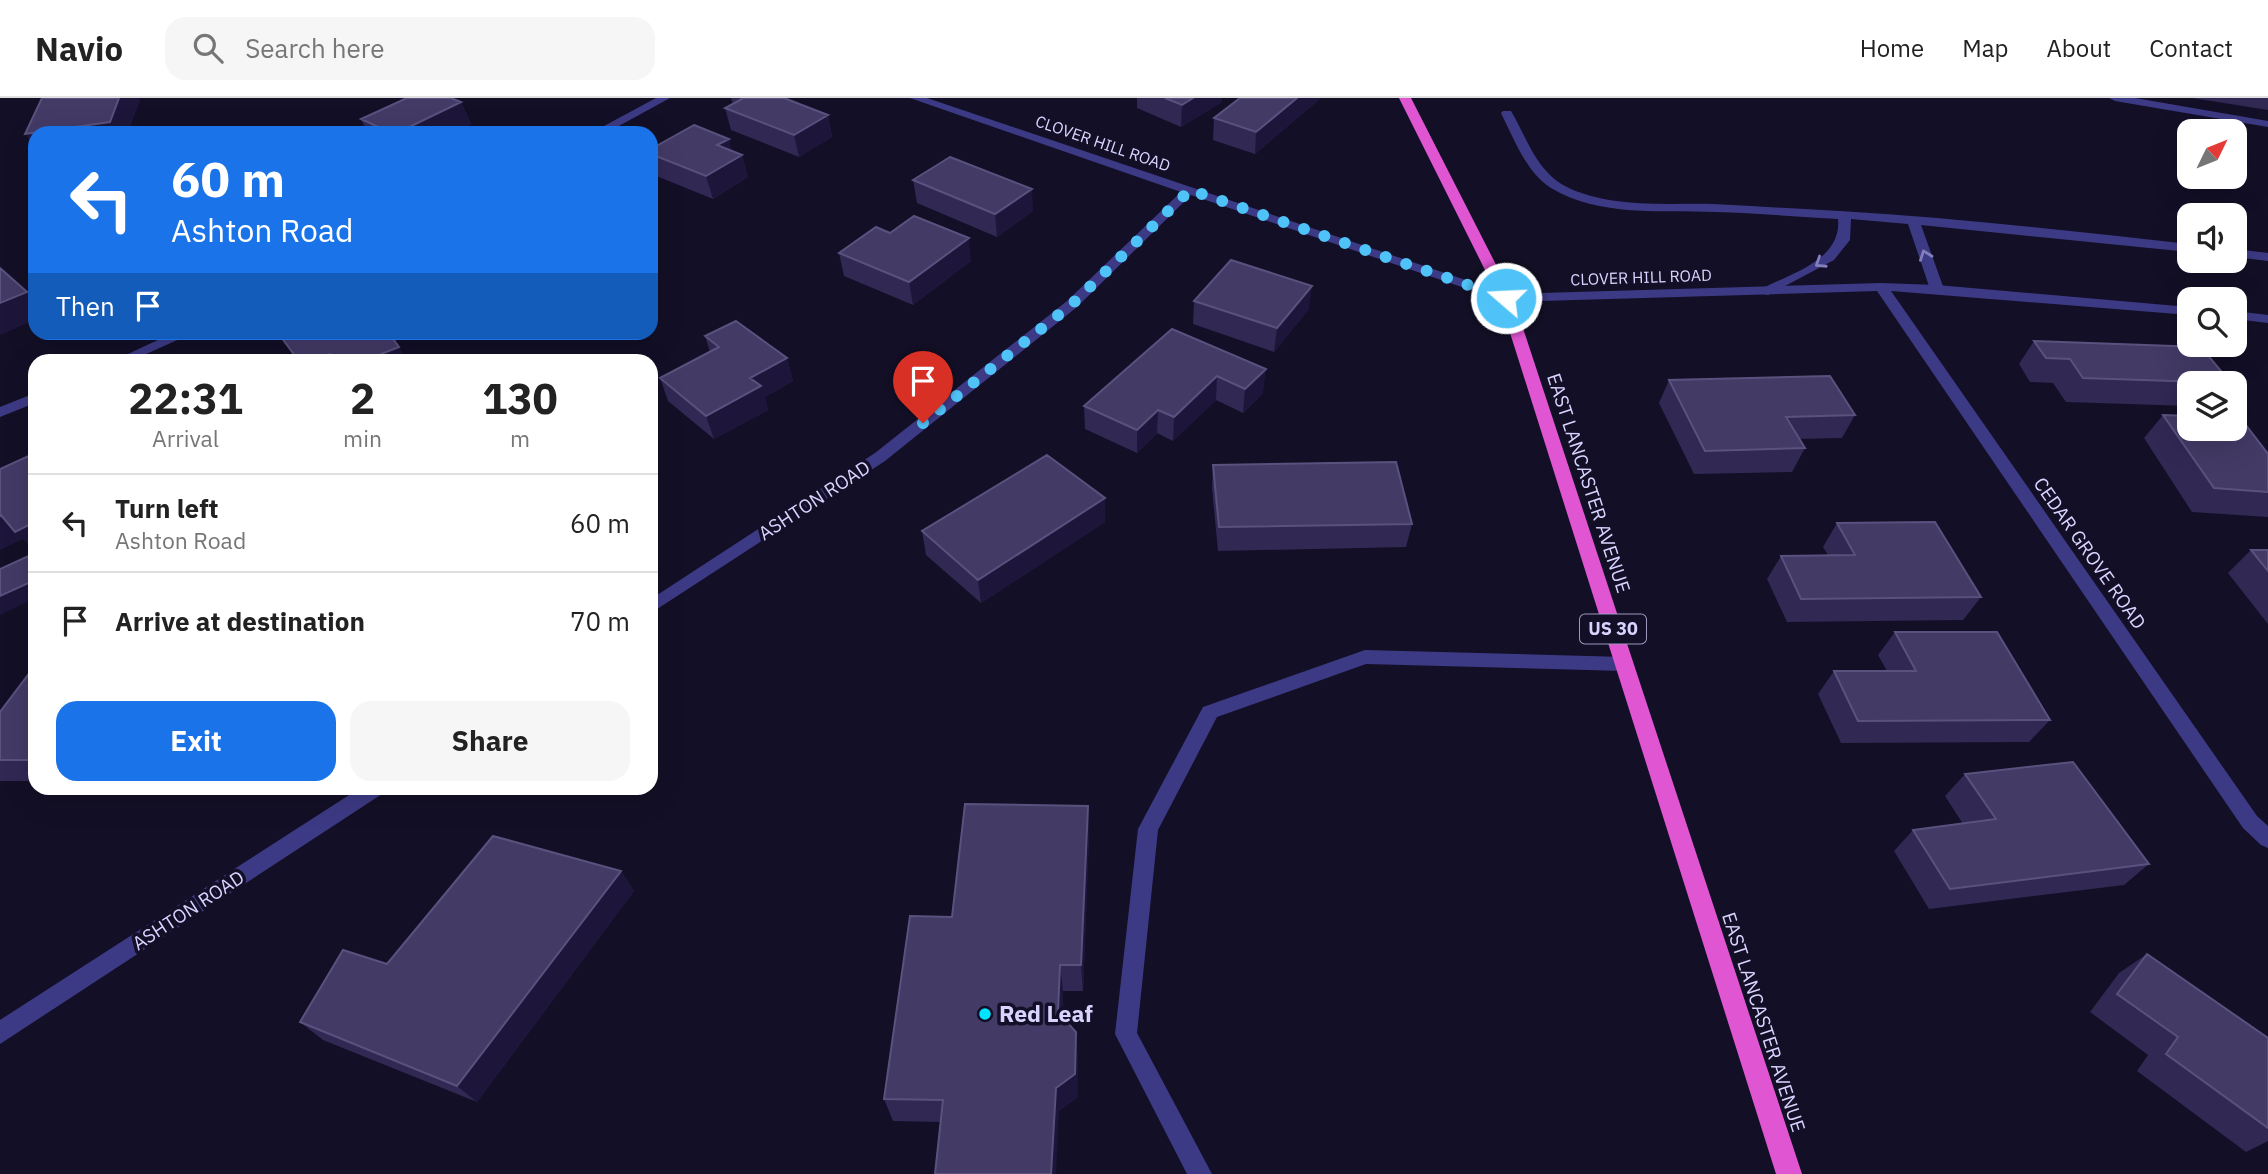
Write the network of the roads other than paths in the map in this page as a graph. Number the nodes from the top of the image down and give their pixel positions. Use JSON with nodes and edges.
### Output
{"nodes":[{"id":1,"x":664,"y":98,"type":"edge"},
{"id":2,"x":916,"y":98,"type":"edge"},
{"id":3,"x":1405,"y":98,"type":"edge"},
{"id":4,"x":2115,"y":98,"type":"edge"},
{"id":5,"x":1507,"y":113,"type":"dead end"},
{"id":6,"x":2268,"y":124,"type":"edge"},
{"id":7,"x":610,"y":126,"type":"edge"},
{"id":8,"x":1190,"y":190,"type":"junction"},
{"id":9,"x":1844,"y":216,"type":"junction"},
{"id":10,"x":1913,"y":220,"type":"junction"},
{"id":11,"x":2177,"y":247,"type":"edge"},
{"id":12,"x":2247,"y":254,"type":"edge"},
{"id":13,"x":2268,"y":257,"type":"edge"},
{"id":14,"x":1881,"y":287,"type":"junction"},
{"id":15,"x":1937,"y":289,"type":"junction"},
{"id":16,"x":1769,"y":291,"type":"junction"},
{"id":17,"x":1506,"y":298,"type":"junction"},
{"id":18,"x":2177,"y":310,"type":"edge"},
{"id":19,"x":2247,"y":316,"type":"edge"},
{"id":20,"x":2268,"y":319,"type":"edge"},
{"id":21,"x":169,"y":340,"type":"edge"},
{"id":22,"x":136,"y":354,"type":"edge"},
{"id":23,"x":28,"y":401,"type":"edge"},
{"id":24,"x":0,"y":412,"type":"edge"},
{"id":25,"x":658,"y":602,"type":"edge"},
{"id":26,"x":1624,"y":664,"type":"junction"},
{"id":27,"x":364,"y":795,"type":"edge"},
{"id":28,"x":2268,"y":839,"type":"edge"},
{"id":29,"x":0,"y":1033,"type":"edge"},
{"id":30,"x":1200,"y":1174,"type":"edge"},
{"id":31,"x":1789,"y":1174,"type":"edge"}],
"edges":[{"from":1,"to":7,"type":"street"},
{"from":2,"to":8,"type":"street","name":"CLOVER HILL ROAD"},
{"from":3,"to":17,"type":"highway","name":"EAST LANCASTER AVENUE","number":"US 30"},
{"from":4,"to":6,"type":"street"},
{"from":5,"to":9,"type":"street"},
{"from":8,"to":17,"type":"street","name":"CLOVER HILL ROAD"},
{"from":8,"to":25,"type":"street","name":"ASHTON ROAD"},
{"from":9,"to":10,"type":"street"},
{"from":9,"to":16,"type":"street","one_way":true},
{"from":10,"to":11,"type":"street"},
{"from":15,"to":10,"type":"street","one_way":true},
{"from":12,"to":13,"type":"street"},
{"from":14,"to":15,"type":"street","name":"CLOVER HILL ROAD"},
{"from":14,"to":16,"type":"street","name":"CLOVER HILL ROAD"},
{"from":14,"to":28,"type":"street","name":"CEDAR GROVE ROAD"},
{"from":15,"to":18,"type":"street","name":"CLOVER HILL ROAD"},
{"from":16,"to":17,"type":"street","name":"CLOVER HILL ROAD"},
{"from":17,"to":26,"type":"highway","name":"EAST LANCASTER AVENUE","number":"US 30"},
{"from":19,"to":20,"type":"street"},
{"from":21,"to":22,"type":"street"},
{"from":23,"to":24,"type":"street"},
{"from":26,"to":30,"type":"street"},
{"from":26,"to":31,"type":"highway","name":"EAST LANCASTER AVENUE","number":"US 30"},
{"from":27,"to":29,"type":"street","name":"ASHTON ROAD"}]}
